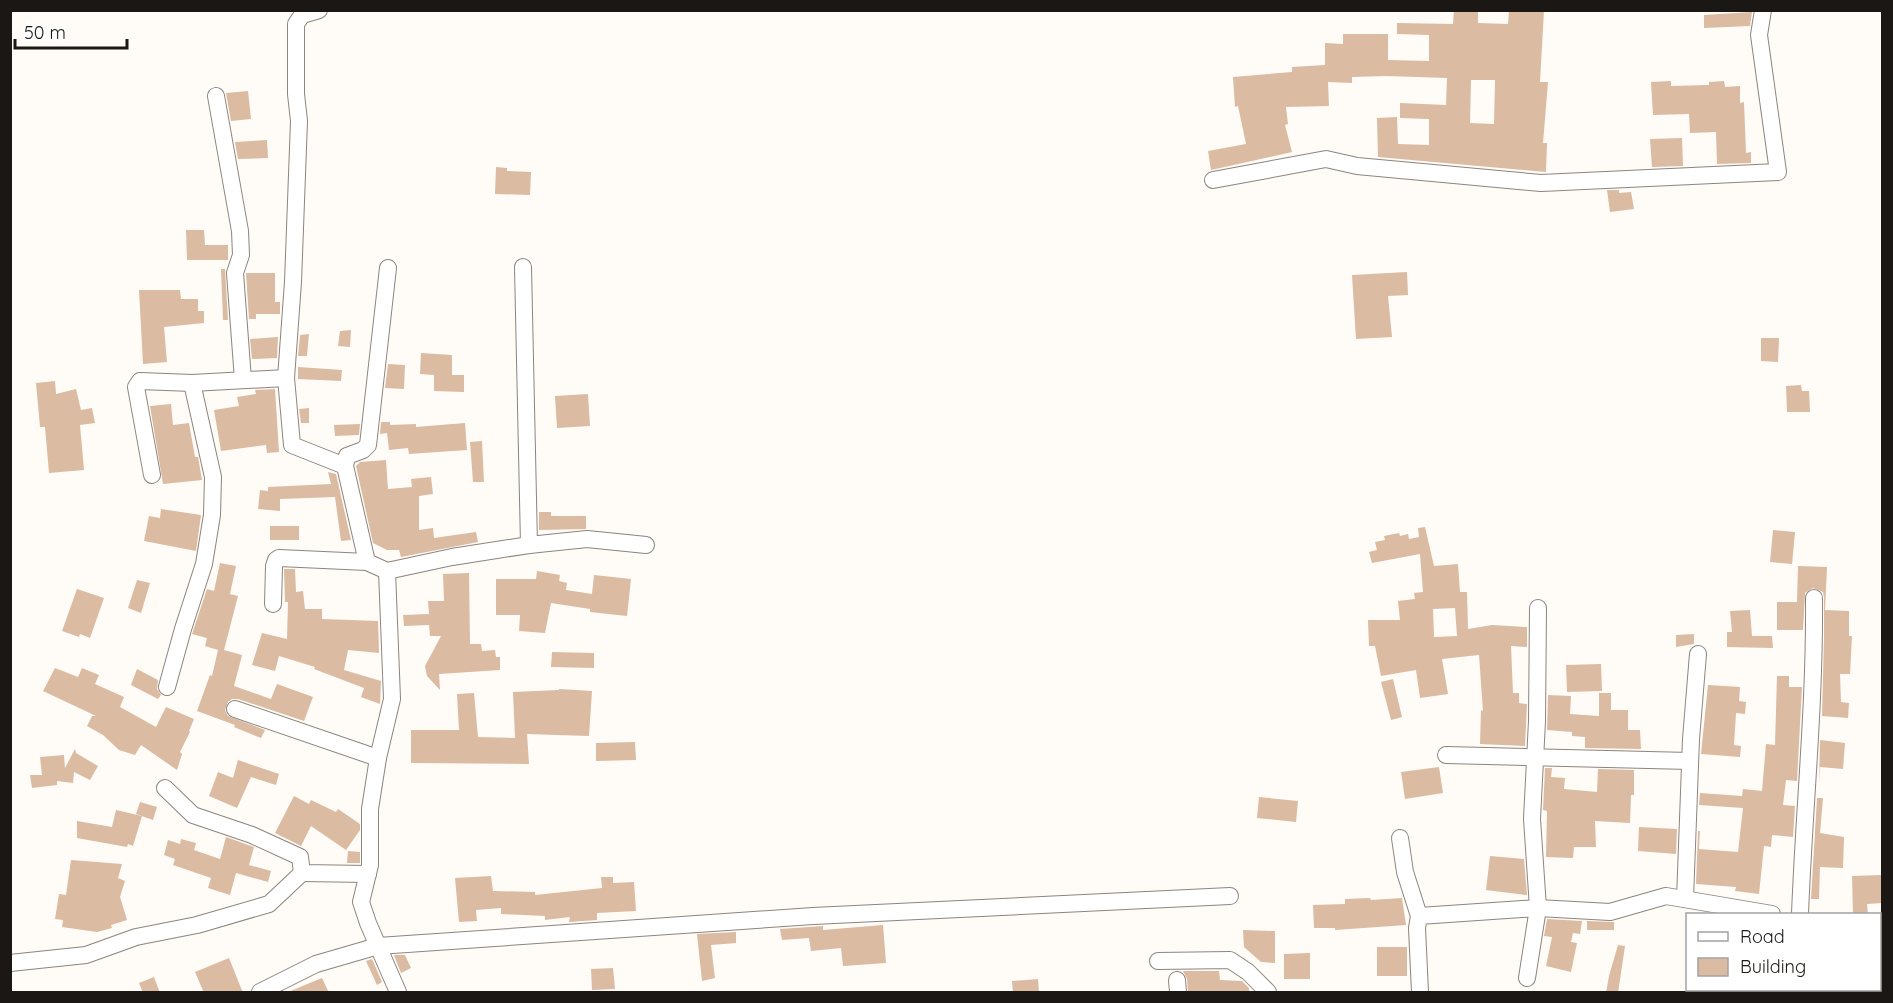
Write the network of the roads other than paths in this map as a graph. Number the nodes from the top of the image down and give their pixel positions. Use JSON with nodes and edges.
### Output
{"nodes":[{"id":1,"x":319,"y":10,"type":"edge"},
{"id":2,"x":1763,"y":10,"type":"edge"},
{"id":3,"x":216,"y":96,"type":"dead end"},
{"id":4,"x":1213,"y":180,"type":"dead end"},
{"id":5,"x":523,"y":267,"type":"dead end"},
{"id":6,"x":388,"y":268,"type":"dead end"},
{"id":7,"x":286,"y":378,"type":"junction"},
{"id":8,"x":243,"y":380,"type":"junction"},
{"id":9,"x":192,"y":383,"type":"junction"},
{"id":10,"x":345,"y":466,"type":"junction"},
{"id":11,"x":152,"y":475,"type":"dead end"},
{"id":12,"x":529,"y":545,"type":"junction"},
{"id":13,"x":646,"y":545,"type":"dead end"},
{"id":14,"x":367,"y":562,"type":"junction"},
{"id":15,"x":387,"y":571,"type":"junction"},
{"id":16,"x":1814,"y":598,"type":"dead end"},
{"id":17,"x":273,"y":604,"type":"dead end"},
{"id":18,"x":1538,"y":608,"type":"dead end"},
{"id":19,"x":1698,"y":654,"type":"dead end"},
{"id":20,"x":167,"y":687,"type":"dead end"},
{"id":21,"x":235,"y":709,"type":"dead end"},
{"id":22,"x":1446,"y":754,"type":"dead end"},
{"id":23,"x":1535,"y":756,"type":"junction"},
{"id":24,"x":378,"y":758,"type":"junction"},
{"id":25,"x":1690,"y":761,"type":"junction"},
{"id":26,"x":165,"y":788,"type":"dead end"},
{"id":27,"x":1400,"y":837,"type":"dead end"},
{"id":28,"x":302,"y":873,"type":"junction"},
{"id":29,"x":368,"y":874,"type":"junction"},
{"id":30,"x":1230,"y":896,"type":"dead end"},
{"id":31,"x":1685,"y":899,"type":"junction"},
{"id":32,"x":1539,"y":908,"type":"junction"},
{"id":33,"x":1759,"y":913,"type":"edge"},
{"id":34,"x":1800,"y":913,"type":"edge"},
{"id":35,"x":1419,"y":916,"type":"junction"},
{"id":36,"x":378,"y":946,"type":"junction"},
{"id":37,"x":1158,"y":961,"type":"dead end"},
{"id":38,"x":10,"y":963,"type":"edge"},
{"id":39,"x":1527,"y":978,"type":"dead end"},
{"id":40,"x":1264,"y":991,"type":"edge"},
{"id":41,"x":260,"y":993,"type":"edge"},
{"id":42,"x":398,"y":993,"type":"edge"},
{"id":43,"x":1420,"y":993,"type":"edge"}],
"edges":[{"from":1,"to":7,"type":"street"},
{"from":2,"to":4,"type":"street"},
{"from":3,"to":8,"type":"street"},
{"from":5,"to":12,"type":"street"},
{"from":6,"to":10,"type":"street"},
{"from":7,"to":8,"type":"street"},
{"from":7,"to":10,"type":"street"},
{"from":8,"to":9,"type":"street"},
{"from":9,"to":11,"type":"street"},
{"from":9,"to":20,"type":"street"},
{"from":10,"to":14,"type":"street"},
{"from":12,"to":13,"type":"street"},
{"from":12,"to":15,"type":"street"},
{"from":14,"to":15,"type":"street"},
{"from":14,"to":17,"type":"street"},
{"from":15,"to":24,"type":"street"},
{"from":16,"to":34,"type":"street"},
{"from":18,"to":23,"type":"street"},
{"from":19,"to":25,"type":"street"},
{"from":21,"to":24,"type":"street"},
{"from":22,"to":23,"type":"street"},
{"from":23,"to":25,"type":"street"},
{"from":23,"to":32,"type":"street"},
{"from":24,"to":29,"type":"street"},
{"from":25,"to":31,"type":"street"},
{"from":26,"to":28,"type":"street"},
{"from":27,"to":35,"type":"street"},
{"from":28,"to":29,"type":"street"},
{"from":28,"to":38,"type":"street"},
{"from":29,"to":36,"type":"street"},
{"from":30,"to":36,"type":"street"},
{"from":31,"to":32,"type":"street"},
{"from":31,"to":33,"type":"street"},
{"from":32,"to":35,"type":"street"},
{"from":32,"to":39,"type":"street"},
{"from":35,"to":43,"type":"street"},
{"from":36,"to":41,"type":"street"},
{"from":36,"to":42,"type":"street"},
{"from":37,"to":40,"type":"street"}]}
